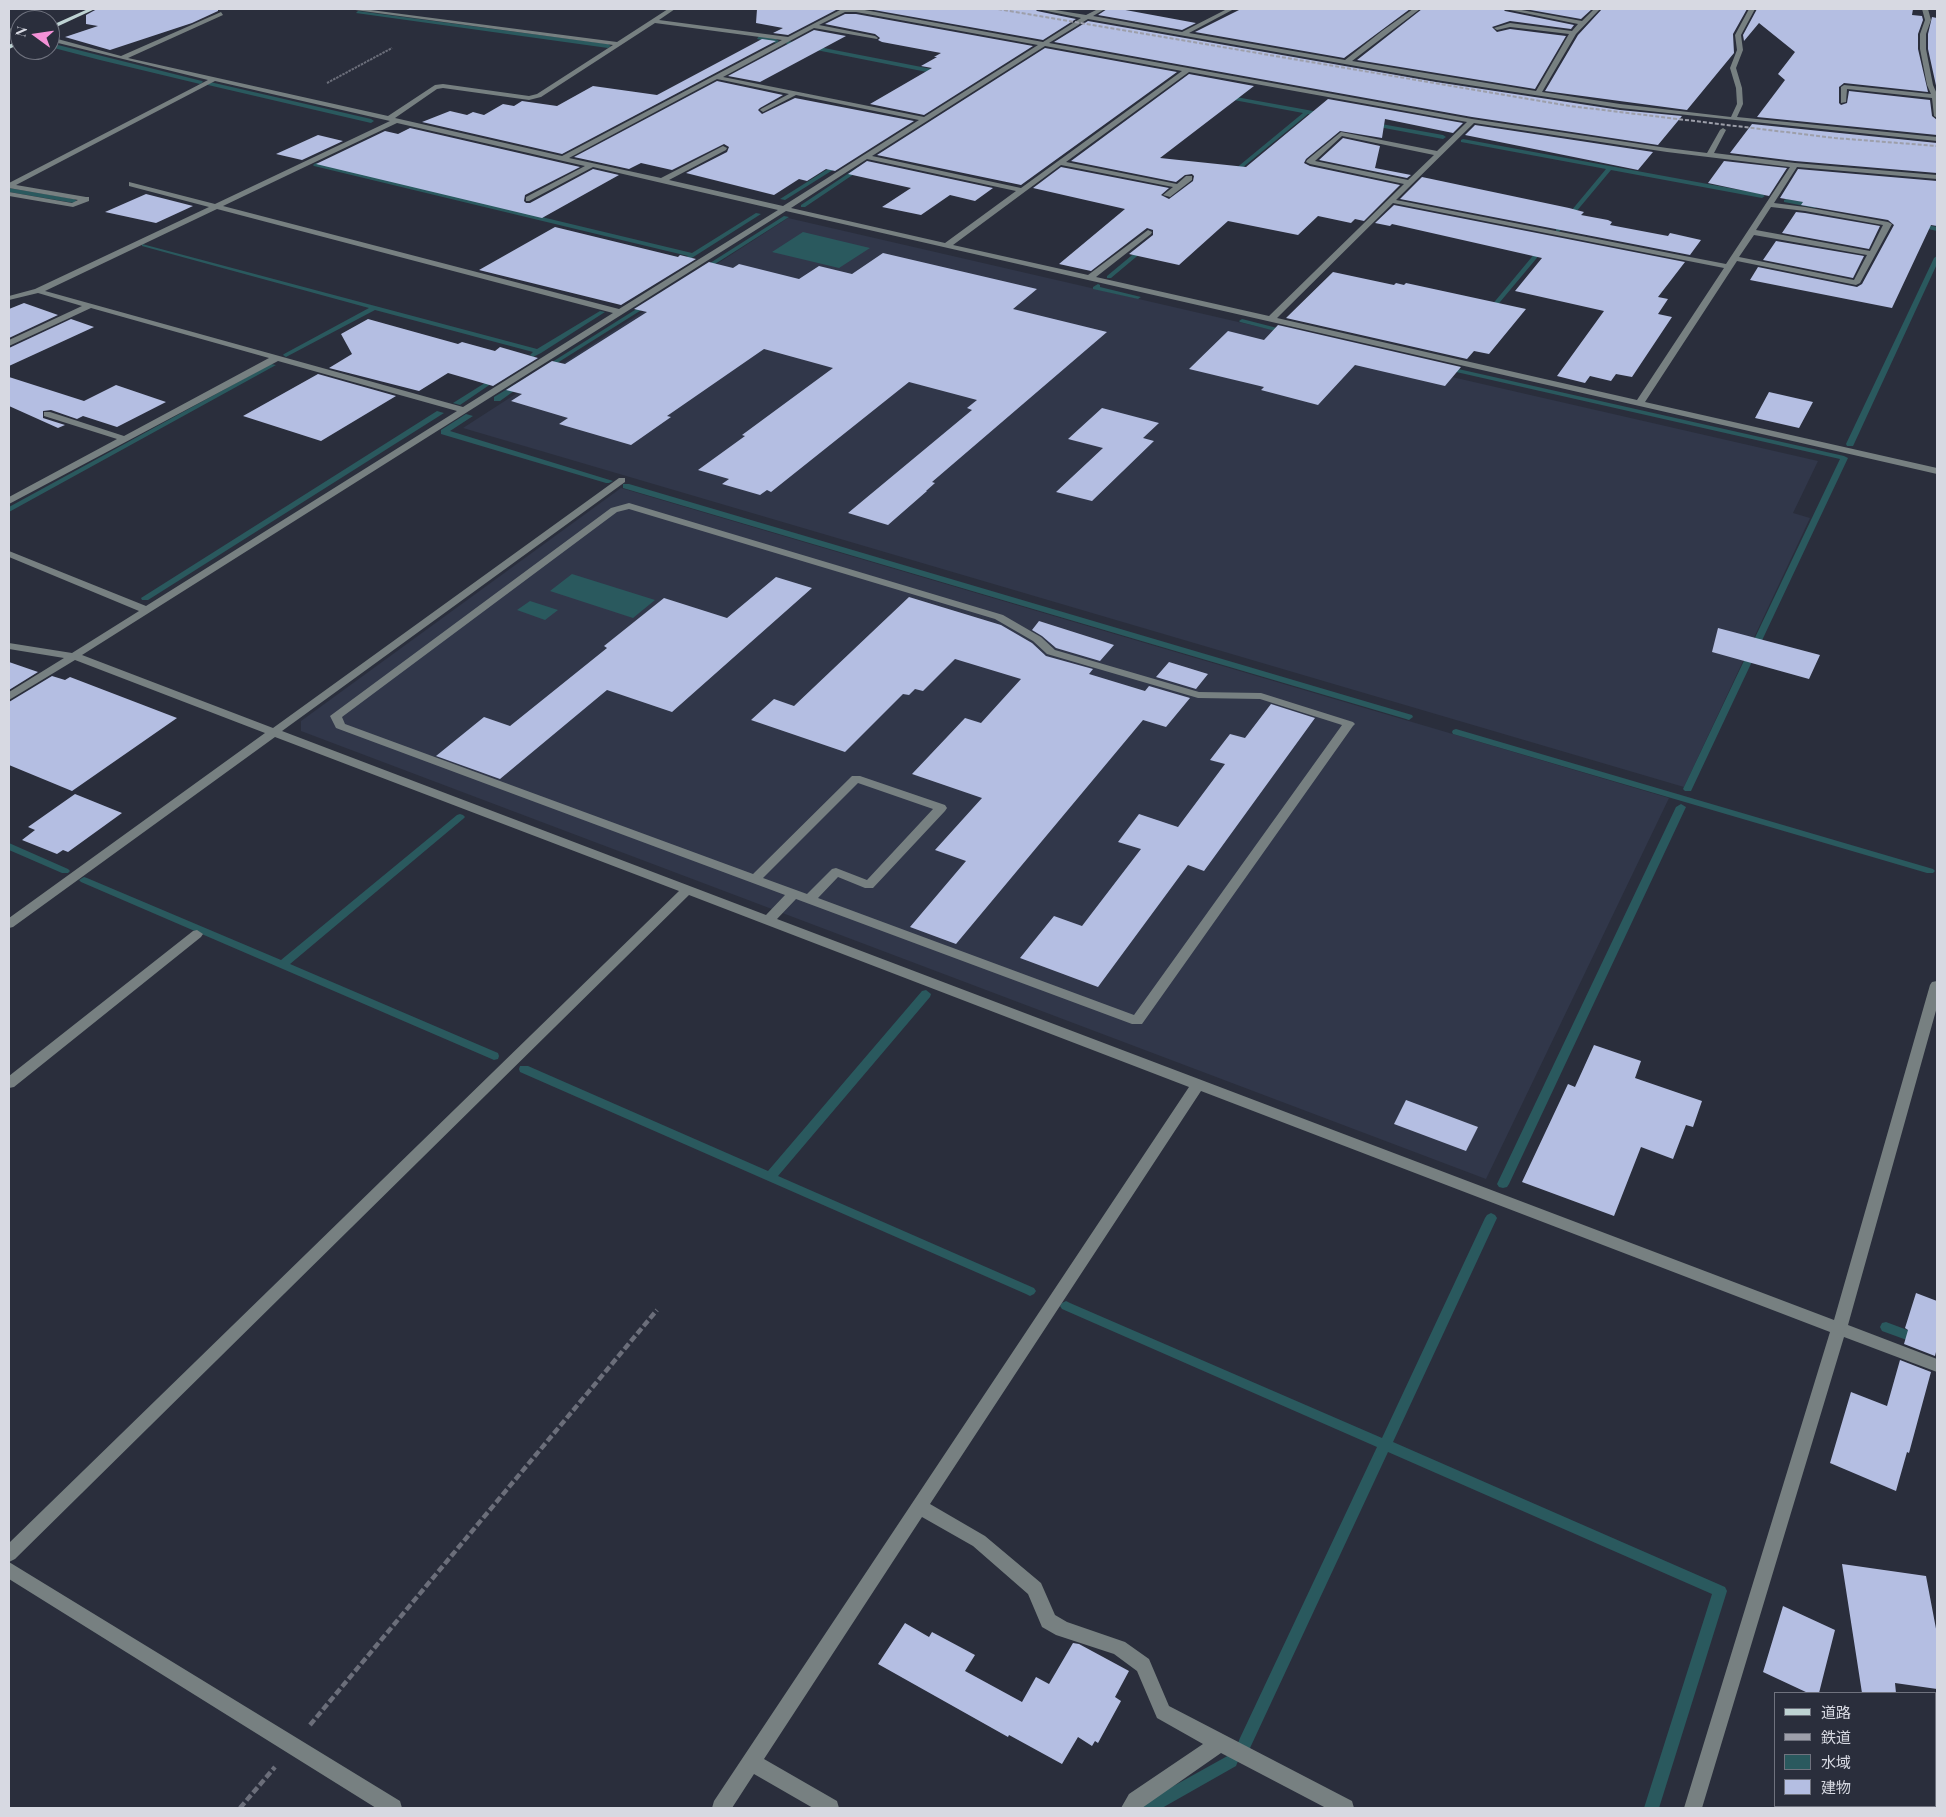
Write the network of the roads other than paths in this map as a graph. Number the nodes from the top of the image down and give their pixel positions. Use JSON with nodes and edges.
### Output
{"nodes":[{"id":1,"x":92,"y":9,"type":"edge"},
{"id":2,"x":351,"y":9,"type":"edge"},
{"id":3,"x":672,"y":9,"type":"edge"},
{"id":4,"x":1040,"y":9,"type":"edge"},
{"id":5,"x":1102,"y":9,"type":"edge"},
{"id":6,"x":1231,"y":9,"type":"edge"},
{"id":7,"x":1417,"y":9,"type":"edge"},
{"id":8,"x":1508,"y":9,"type":"edge"},
{"id":9,"x":1597,"y":9,"type":"edge"},
{"id":10,"x":1752,"y":9,"type":"edge"},
{"id":11,"x":1925,"y":9,"type":"edge"},
{"id":12,"x":221,"y":14,"type":"dead end"},
{"id":13,"x":1086,"y":17,"type":"junction"},
{"id":14,"x":653,"y":22,"type":"junction"},
{"id":15,"x":60,"y":23,"type":"edge"},
{"id":16,"x":1583,"y":23,"type":"junction"},
{"id":17,"x":813,"y":26,"type":"junction"},
{"id":18,"x":1497,"y":28,"type":"dead end"},
{"id":19,"x":1573,"y":33,"type":"junction"},
{"id":20,"x":1182,"y":34,"type":"junction"},
{"id":21,"x":875,"y":38,"type":"dead end"},
{"id":22,"x":788,"y":39,"type":"junction"},
{"id":23,"x":60,"y":42,"type":"edge"},
{"id":24,"x":618,"y":44,"type":"junction"},
{"id":25,"x":1044,"y":44,"type":"junction"},
{"id":26,"x":611,"y":49,"type":"junction"},
{"id":27,"x":122,"y":58,"type":"junction"},
{"id":28,"x":1347,"y":62,"type":"junction"},
{"id":29,"x":1187,"y":70,"type":"junction"},
{"id":30,"x":715,"y":77,"type":"junction"},
{"id":31,"x":214,"y":79,"type":"junction"},
{"id":32,"x":1934,"y":85,"type":"edge"},
{"id":33,"x":795,"y":93,"type":"junction"},
{"id":34,"x":1538,"y":94,"type":"junction"},
{"id":35,"x":1935,"y":96,"type":"junction"},
{"id":36,"x":1844,"y":102,"type":"dead end"},
{"id":37,"x":763,"y":110,"type":"dead end"},
{"id":38,"x":1937,"y":116,"type":"edge"},
{"id":39,"x":393,"y":119,"type":"junction"},
{"id":40,"x":925,"y":119,"type":"junction"},
{"id":41,"x":1733,"y":119,"type":"junction"},
{"id":42,"x":1472,"y":121,"type":"junction"},
{"id":43,"x":1723,"y":130,"type":"dead end"},
{"id":44,"x":1937,"y":139,"type":"edge"},
{"id":45,"x":723,"y":148,"type":"dead end"},
{"id":46,"x":1440,"y":154,"type":"junction"},
{"id":47,"x":1709,"y":155,"type":"junction"},
{"id":48,"x":866,"y":157,"type":"junction"},
{"id":49,"x":563,"y":158,"type":"junction"},
{"id":50,"x":1060,"y":163,"type":"junction"},
{"id":51,"x":592,"y":165,"type":"junction"},
{"id":52,"x":1795,"y":165,"type":"junction"},
{"id":53,"x":1937,"y":177,"type":"edge"},
{"id":54,"x":1189,"y":178,"type":"dead end"},
{"id":55,"x":662,"y":181,"type":"junction"},
{"id":56,"x":1410,"y":183,"type":"junction"},
{"id":57,"x":132,"y":184,"type":"dead end"},
{"id":58,"x":9,"y":186,"type":"edge"},
{"id":59,"x":1178,"y":186,"type":"junction"},
{"id":60,"x":1022,"y":190,"type":"junction"},
{"id":61,"x":9,"y":194,"type":"edge"},
{"id":62,"x":1168,"y":195,"type":"dead end"},
{"id":63,"x":529,"y":199,"type":"dead end"},
{"id":64,"x":1392,"y":201,"type":"junction"},
{"id":65,"x":1769,"y":205,"type":"junction"},
{"id":66,"x":214,"y":206,"type":"junction"},
{"id":67,"x":784,"y":209,"type":"junction"},
{"id":68,"x":1148,"y":232,"type":"dead end"},
{"id":69,"x":1752,"y":232,"type":"junction"},
{"id":70,"x":946,"y":246,"type":"junction"},
{"id":71,"x":1872,"y":254,"type":"junction"},
{"id":72,"x":1734,"y":258,"type":"junction"},
{"id":73,"x":1729,"y":267,"type":"junction"},
{"id":74,"x":1090,"y":278,"type":"junction"},
{"id":75,"x":38,"y":291,"type":"junction"},
{"id":76,"x":9,"y":298,"type":"edge"},
{"id":77,"x":90,"y":306,"type":"junction"},
{"id":78,"x":620,"y":312,"type":"junction"},
{"id":79,"x":1271,"y":319,"type":"junction"},
{"id":80,"x":9,"y":343,"type":"edge"},
{"id":81,"x":276,"y":358,"type":"junction"},
{"id":82,"x":1640,"y":403,"type":"junction"},
{"id":83,"x":464,"y":410,"type":"junction"},
{"id":84,"x":46,"y":414,"type":"dead end"},
{"id":85,"x":125,"y":439,"type":"junction"},
{"id":86,"x":1937,"y":472,"type":"edge"},
{"id":87,"x":622,"y":480,"type":"dead end"},
{"id":88,"x":9,"y":501,"type":"edge"},
{"id":89,"x":9,"y":554,"type":"edge"},
{"id":90,"x":19,"y":558,"type":"junction"},
{"id":91,"x":9,"y":564,"type":"edge"},
{"id":92,"x":147,"y":610,"type":"junction"},
{"id":93,"x":9,"y":646,"type":"edge"},
{"id":94,"x":74,"y":656,"type":"junction"},
{"id":95,"x":9,"y":697,"type":"edge"},
{"id":96,"x":275,"y":732,"type":"junction"},
{"id":97,"x":754,"y":880,"type":"junction"},
{"id":98,"x":688,"y":889,"type":"junction"},
{"id":99,"x":794,"y":894,"type":"junction"},
{"id":100,"x":809,"y":900,"type":"junction"},
{"id":101,"x":769,"y":920,"type":"junction"},
{"id":102,"x":9,"y":924,"type":"edge"},
{"id":103,"x":197,"y":934,"type":"dead end"},
{"id":104,"x":1937,"y":985,"type":"edge"},
{"id":105,"x":9,"y":1083,"type":"edge"},
{"id":106,"x":1198,"y":1084,"type":"junction"},
{"id":107,"x":1839,"y":1328,"type":"junction"},
{"id":108,"x":1937,"y":1366,"type":"edge"},
{"id":109,"x":920,"y":1507,"type":"junction"},
{"id":110,"x":9,"y":1554,"type":"edge"},
{"id":111,"x":9,"y":1570,"type":"edge"},
{"id":112,"x":1220,"y":1743,"type":"junction"},
{"id":113,"x":752,"y":1762,"type":"junction"},
{"id":114,"x":393,"y":1808,"type":"edge"},
{"id":115,"x":721,"y":1808,"type":"edge"},
{"id":116,"x":830,"y":1808,"type":"edge"},
{"id":117,"x":1130,"y":1808,"type":"edge"},
{"id":118,"x":1345,"y":1808,"type":"edge"},
{"id":119,"x":1693,"y":1808,"type":"edge"}],
"edges":[{"from":1,"to":15,"type":"main road"},
{"from":2,"to":24,"type":"street"},
{"from":2,"to":26,"type":"street"},
{"from":3,"to":14,"type":"street"},
{"from":4,"to":13,"type":"street"},
{"from":5,"to":13,"type":"street"},
{"from":6,"to":20,"type":"street"},
{"from":7,"to":28,"type":"street"},
{"from":8,"to":16,"type":"street"},
{"from":9,"to":16,"type":"street"},
{"from":10,"to":41,"type":"street"},
{"from":11,"to":32,"type":"street"},
{"from":12,"to":27,"type":"street"},
{"from":13,"to":20,"type":"street"},
{"from":13,"to":25,"type":"street"},
{"from":14,"to":22,"type":"street"},
{"from":14,"to":24,"type":"street"},
{"from":16,"to":19,"type":"street"},
{"from":17,"to":21,"type":"street"},
{"from":17,"to":22,"type":"street"},
{"from":17,"to":25,"type":"street"},
{"from":18,"to":19,"type":"street"},
{"from":19,"to":34,"type":"street"},
{"from":20,"to":28,"type":"street"},
{"from":22,"to":30,"type":"street"},
{"from":23,"to":27,"type":"street"},
{"from":24,"to":26,"type":"street"},
{"from":25,"to":29,"type":"street"},
{"from":25,"to":40,"type":"street"},
{"from":26,"to":39,"type":"street"},
{"from":27,"to":31,"type":"street"},
{"from":28,"to":34,"type":"street"},
{"from":29,"to":42,"type":"street"},
{"from":29,"to":50,"type":"street"},
{"from":30,"to":33,"type":"street"},
{"from":30,"to":49,"type":"street"},
{"from":31,"to":39,"type":"street"},
{"from":31,"to":58,"type":"street"},
{"from":32,"to":35,"type":"street"},
{"from":33,"to":37,"type":"street"},
{"from":33,"to":40,"type":"street"},
{"from":34,"to":41,"type":"street"},
{"from":35,"to":36,"type":"street"},
{"from":35,"to":38,"type":"street"},
{"from":39,"to":49,"type":"street"},
{"from":39,"to":66,"type":"street"},
{"from":40,"to":48,"type":"street"},
{"from":41,"to":44,"type":"street"},
{"from":42,"to":46,"type":"street"},
{"from":42,"to":47,"type":"street"},
{"from":43,"to":47,"type":"street"},
{"from":45,"to":55,"type":"street"},
{"from":46,"to":56,"type":"street"},
{"from":46,"to":56,"type":"street"},
{"from":47,"to":52,"type":"street"},
{"from":48,"to":60,"type":"street"},
{"from":48,"to":67,"type":"street"},
{"from":49,"to":51,"type":"street"},
{"from":50,"to":59,"type":"street"},
{"from":50,"to":60,"type":"street"},
{"from":51,"to":55,"type":"street"},
{"from":51,"to":63,"type":"street"},
{"from":52,"to":53,"type":"street"},
{"from":52,"to":65,"type":"street"},
{"from":54,"to":59,"type":"street"},
{"from":55,"to":67,"type":"street"},
{"from":56,"to":64,"type":"street"},
{"from":57,"to":66,"type":"street"},
{"from":58,"to":61,"type":"street"},
{"from":59,"to":62,"type":"street"},
{"from":60,"to":70,"type":"street"},
{"from":64,"to":73,"type":"street"},
{"from":64,"to":79,"type":"street"},
{"from":65,"to":69,"type":"street"},
{"from":65,"to":71,"type":"street"},
{"from":66,"to":75,"type":"street"},
{"from":66,"to":78,"type":"street"},
{"from":67,"to":70,"type":"street"},
{"from":67,"to":78,"type":"street"},
{"from":68,"to":74,"type":"street"},
{"from":69,"to":71,"type":"street"},
{"from":69,"to":72,"type":"street"},
{"from":70,"to":74,"type":"street"},
{"from":71,"to":72,"type":"street"},
{"from":72,"to":73,"type":"street"},
{"from":73,"to":82,"type":"street"},
{"from":74,"to":79,"type":"street"},
{"from":75,"to":76,"type":"street"},
{"from":75,"to":77,"type":"street"},
{"from":77,"to":80,"type":"street"},
{"from":77,"to":81,"type":"street"},
{"from":78,"to":83,"type":"street"},
{"from":79,"to":82,"type":"street"},
{"from":81,"to":83,"type":"street"},
{"from":81,"to":85,"type":"street"},
{"from":82,"to":86,"type":"street"},
{"from":83,"to":92,"type":"street"},
{"from":84,"to":85,"type":"street"},
{"from":85,"to":88,"type":"street"},
{"from":87,"to":96,"type":"street"},
{"from":89,"to":90,"type":"street"},
{"from":90,"to":91,"type":"street"},
{"from":90,"to":92,"type":"street"},
{"from":92,"to":94,"type":"street"},
{"from":93,"to":94,"type":"street"},
{"from":94,"to":95,"type":"street"},
{"from":94,"to":96,"type":"street"},
{"from":96,"to":98,"type":"street"},
{"from":96,"to":102,"type":"street"},
{"from":97,"to":99,"type":"street"},
{"from":97,"to":100,"type":"street"},
{"from":97,"to":100,"type":"street"},
{"from":98,"to":101,"type":"street"},
{"from":98,"to":110,"type":"street"},
{"from":99,"to":100,"type":"street"},
{"from":99,"to":101,"type":"street"},
{"from":101,"to":106,"type":"street"},
{"from":103,"to":105,"type":"street"},
{"from":104,"to":107,"type":"street"},
{"from":106,"to":107,"type":"street"},
{"from":106,"to":109,"type":"street"},
{"from":107,"to":108,"type":"street"},
{"from":107,"to":119,"type":"street"},
{"from":109,"to":112,"type":"street"},
{"from":109,"to":113,"type":"street"},
{"from":111,"to":114,"type":"street"},
{"from":112,"to":117,"type":"street"},
{"from":112,"to":118,"type":"street"},
{"from":113,"to":115,"type":"street"},
{"from":113,"to":116,"type":"street"}]}
